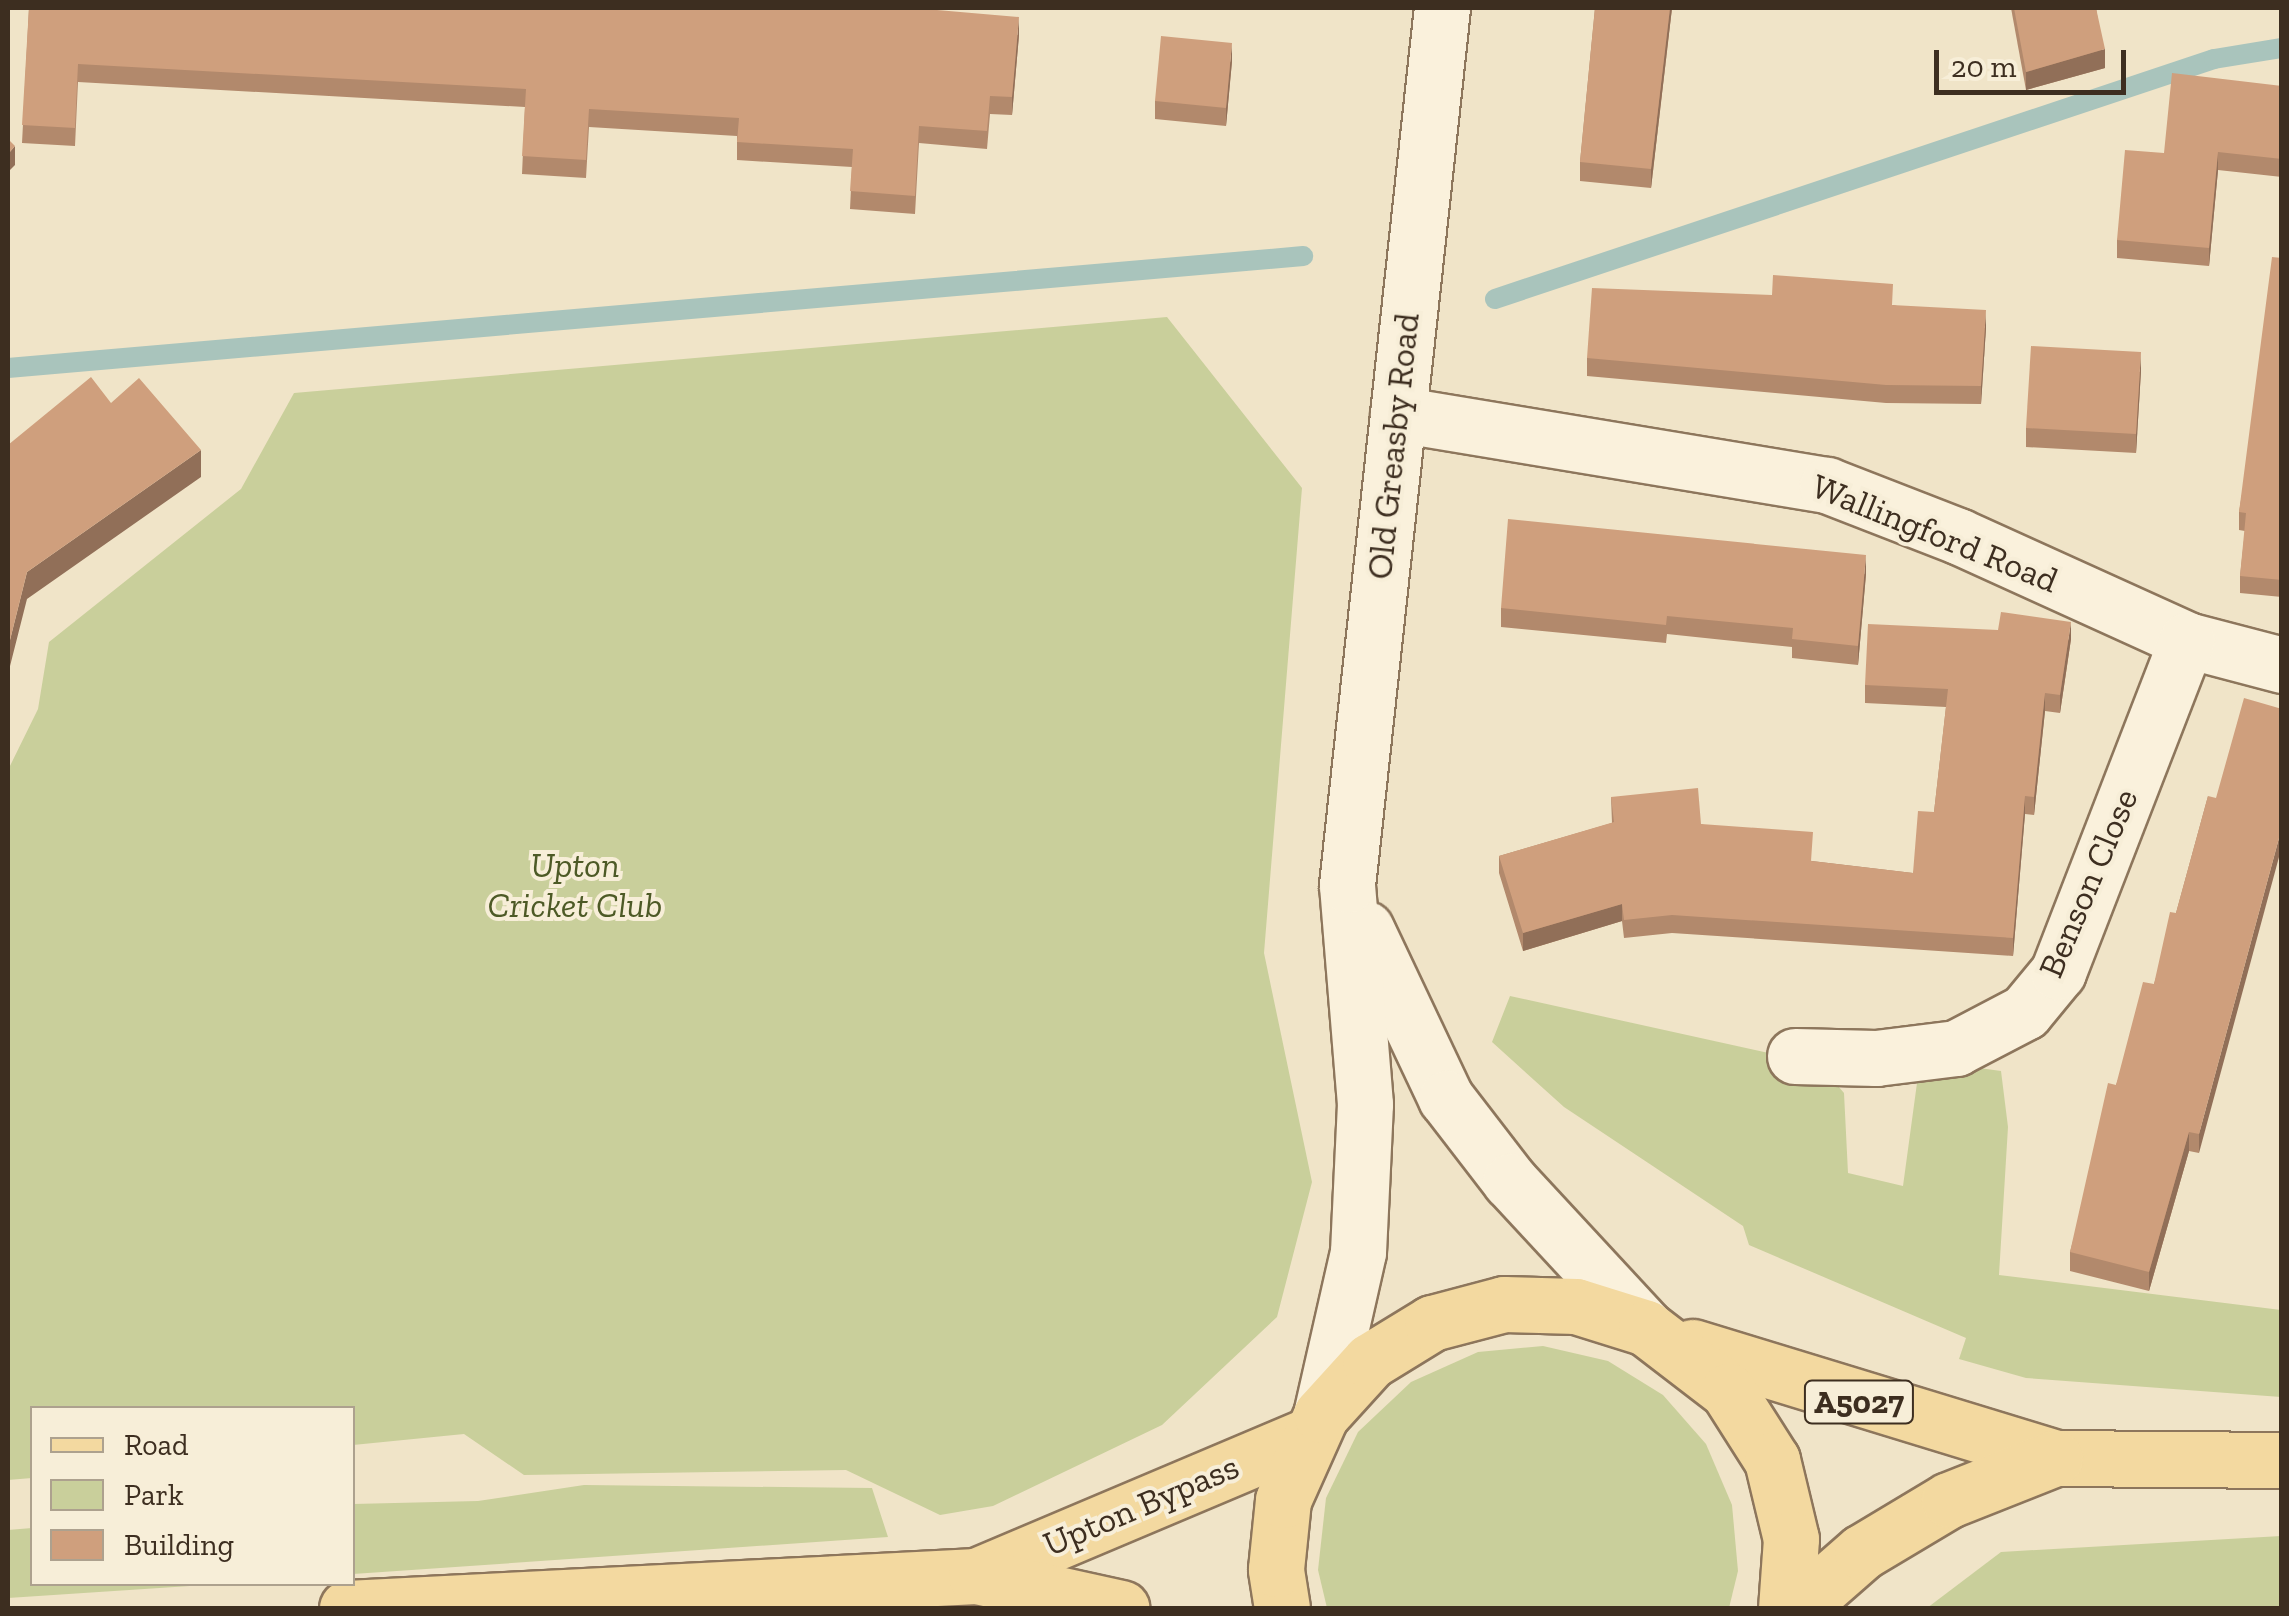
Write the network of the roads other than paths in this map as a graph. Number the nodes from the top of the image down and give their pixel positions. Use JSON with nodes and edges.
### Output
{"nodes":[{"id":1,"x":1442,"y":8,"type":"edge"},
{"id":2,"x":1398,"y":414,"type":"junction"},
{"id":3,"x":2187,"y":640,"type":"junction"},
{"id":4,"x":2282,"y":665,"type":"edge"},
{"id":5,"x":1347,"y":885,"type":"junction"},
{"id":6,"x":1795,"y":1056,"type":"dead end"},
{"id":7,"x":1656,"y":1333,"type":"junction"},
{"id":8,"x":1314,"y":1425,"type":"junction"},
{"id":9,"x":2055,"y":1458,"type":"junction"},
{"id":10,"x":2282,"y":1460,"type":"edge"},
{"id":11,"x":976,"y":1576,"type":"junction"},
{"id":12,"x":347,"y":1608,"type":"edge"},
{"id":13,"x":1122,"y":1608,"type":"edge"},
{"id":14,"x":1282,"y":1608,"type":"edge"},
{"id":15,"x":1786,"y":1608,"type":"edge"},
{"id":16,"x":1798,"y":1608,"type":"edge"}],
"edges":[{"from":1,"to":2,"type":"main road","name":"Old Greasby Road"},
{"from":2,"to":3,"type":"main road","name":"Wallingford Road"},
{"from":2,"to":5,"type":"main road","name":"Old Greasby Road"},
{"from":3,"to":4,"type":"main road","name":"Wallingford Road"},
{"from":3,"to":6,"type":"main road","name":"Benson Close"},
{"from":5,"to":7,"type":"main road"},
{"from":5,"to":8,"type":"main road","name":"Old Greasby Road"},
{"from":7,"to":8,"type":"main road"},
{"from":7,"to":9,"type":"main road","number":"A5027"},
{"from":7,"to":15,"type":"main road"},
{"from":8,"to":11,"type":"main road","name":"Upton Bypass"},
{"from":8,"to":14,"type":"main road"},
{"from":9,"to":10,"type":"main road","number":"A5027"},
{"from":9,"to":16,"type":"main road"},
{"from":11,"to":12,"type":"main road","name":"Upton Bypass"},
{"from":11,"to":13,"type":"main road","name":"Upton Bypass"}]}
